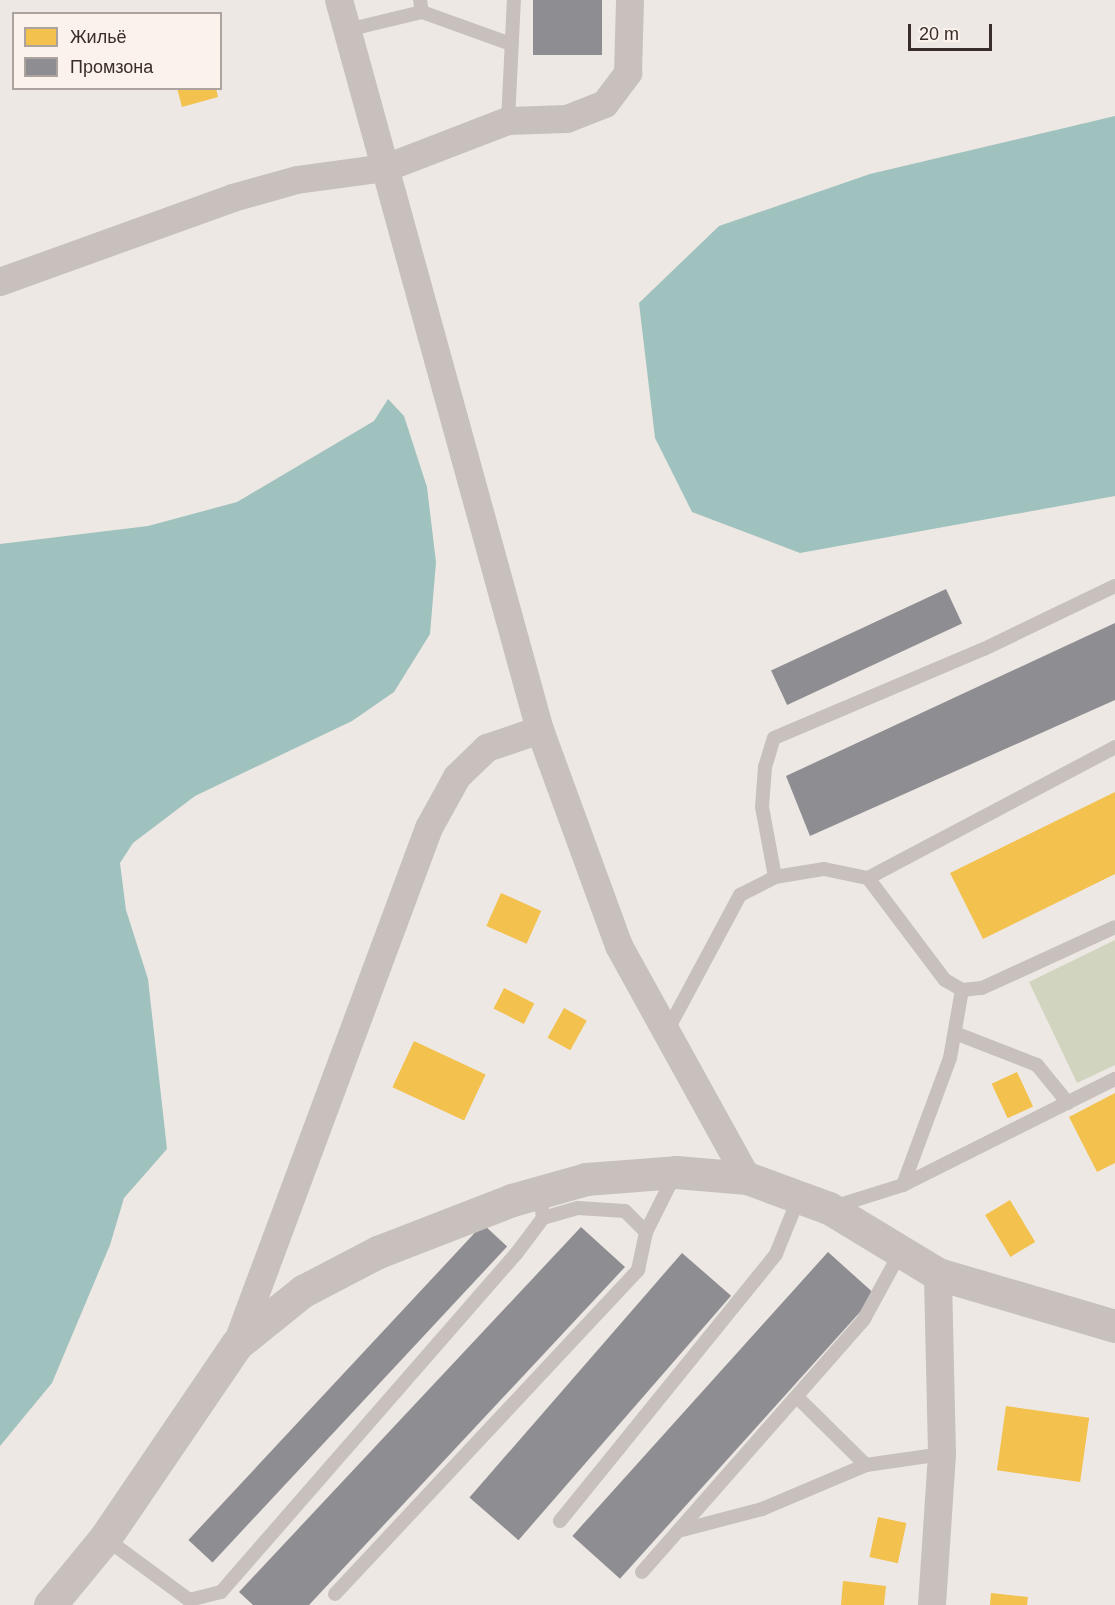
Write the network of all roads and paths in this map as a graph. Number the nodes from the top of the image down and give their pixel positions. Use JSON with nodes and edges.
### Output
{"nodes":[{"id":1,"x":339,"y":0,"type":"edge"},
{"id":2,"x":513,"y":0,"type":"edge"},
{"id":3,"x":630,"y":0,"type":"edge"},
{"id":4,"x":421,"y":6,"type":"edge"},
{"id":5,"x":347,"y":30,"type":"junction"},
{"id":6,"x":511,"y":44,"type":"junction"},
{"id":7,"x":508,"y":121,"type":"junction"},
{"id":8,"x":386,"y":168,"type":"junction"},
{"id":9,"x":0,"y":282,"type":"edge"},
{"id":10,"x":1115,"y":586,"type":"edge"},
{"id":11,"x":540,"y":730,"type":"junction"},
{"id":12,"x":1115,"y":747,"type":"edge"},
{"id":13,"x":775,"y":877,"type":"junction"},
{"id":14,"x":868,"y":878,"type":"junction"},
{"id":15,"x":1115,"y":927,"type":"edge"},
{"id":16,"x":962,"y":990,"type":"junction"},
{"id":17,"x":956,"y":1033,"type":"junction"},
{"id":18,"x":665,"y":1035,"type":"junction"},
{"id":19,"x":1115,"y":1079,"type":"edge"},
{"id":20,"x":1068,"y":1103,"type":"junction"},
{"id":21,"x":676,"y":1172,"type":"junction"},
{"id":22,"x":747,"y":1178,"type":"junction"},
{"id":23,"x":903,"y":1185,"type":"junction"},
{"id":24,"x":799,"y":1197,"type":"junction"},
{"id":25,"x":542,"y":1205,"type":"junction"},
{"id":26,"x":830,"y":1208,"type":"junction"},
{"id":27,"x":646,"y":1232,"type":"junction"},
{"id":28,"x":900,"y":1251,"type":"junction"},
{"id":29,"x":938,"y":1274,"type":"junction"},
{"id":30,"x":1115,"y":1326,"type":"edge"},
{"id":31,"x":237,"y":1344,"type":"junction"},
{"id":32,"x":799,"y":1399,"type":"junction"},
{"id":33,"x":942,"y":1454,"type":"junction"},
{"id":34,"x":866,"y":1465,"type":"junction"},
{"id":35,"x":560,"y":1521,"type":"dead end"},
{"id":36,"x":682,"y":1530,"type":"junction"},
{"id":37,"x":105,"y":1538,"type":"junction"},
{"id":38,"x":642,"y":1572,"type":"dead end"},
{"id":39,"x":335,"y":1594,"type":"dead end"},
{"id":40,"x":50,"y":1605,"type":"edge"},
{"id":41,"x":932,"y":1605,"type":"edge"}],
"edges":[{"from":1,"to":5,"type":"street"},
{"from":2,"to":6,"type":"lane"},
{"from":3,"to":7,"type":"street"},
{"from":4,"to":5,"type":"lane"},
{"from":4,"to":6,"type":"lane"},
{"from":5,"to":8,"type":"street"},
{"from":6,"to":7,"type":"lane"},
{"from":7,"to":8,"type":"street"},
{"from":8,"to":9,"type":"street"},
{"from":8,"to":11,"type":"street"},
{"from":10,"to":13,"type":"lane"},
{"from":11,"to":18,"type":"street"},
{"from":11,"to":31,"type":"street"},
{"from":12,"to":14,"type":"lane"},
{"from":13,"to":14,"type":"lane"},
{"from":13,"to":18,"type":"lane"},
{"from":14,"to":16,"type":"lane"},
{"from":15,"to":16,"type":"lane"},
{"from":16,"to":17,"type":"lane"},
{"from":17,"to":20,"type":"lane"},
{"from":17,"to":23,"type":"lane"},
{"from":18,"to":22,"type":"street"},
{"from":19,"to":20,"type":"lane"},
{"from":20,"to":23,"type":"lane"},
{"from":21,"to":22,"type":"street"},
{"from":21,"to":25,"type":"street"},
{"from":21,"to":27,"type":"lane"},
{"from":22,"to":24,"type":"street"},
{"from":23,"to":26,"type":"lane"},
{"from":24,"to":26,"type":"street"},
{"from":24,"to":35,"type":"lane"},
{"from":25,"to":27,"type":"lane"},
{"from":25,"to":31,"type":"street"},
{"from":25,"to":37,"type":"lane"},
{"from":26,"to":28,"type":"street"},
{"from":27,"to":39,"type":"lane"},
{"from":28,"to":29,"type":"street"},
{"from":28,"to":32,"type":"lane"},
{"from":29,"to":30,"type":"street"},
{"from":29,"to":33,"type":"street"},
{"from":31,"to":37,"type":"street"},
{"from":32,"to":34,"type":"lane"},
{"from":32,"to":36,"type":"lane"},
{"from":33,"to":34,"type":"lane"},
{"from":33,"to":41,"type":"street"},
{"from":34,"to":36,"type":"lane"},
{"from":36,"to":38,"type":"lane"},
{"from":37,"to":40,"type":"street"}]}
